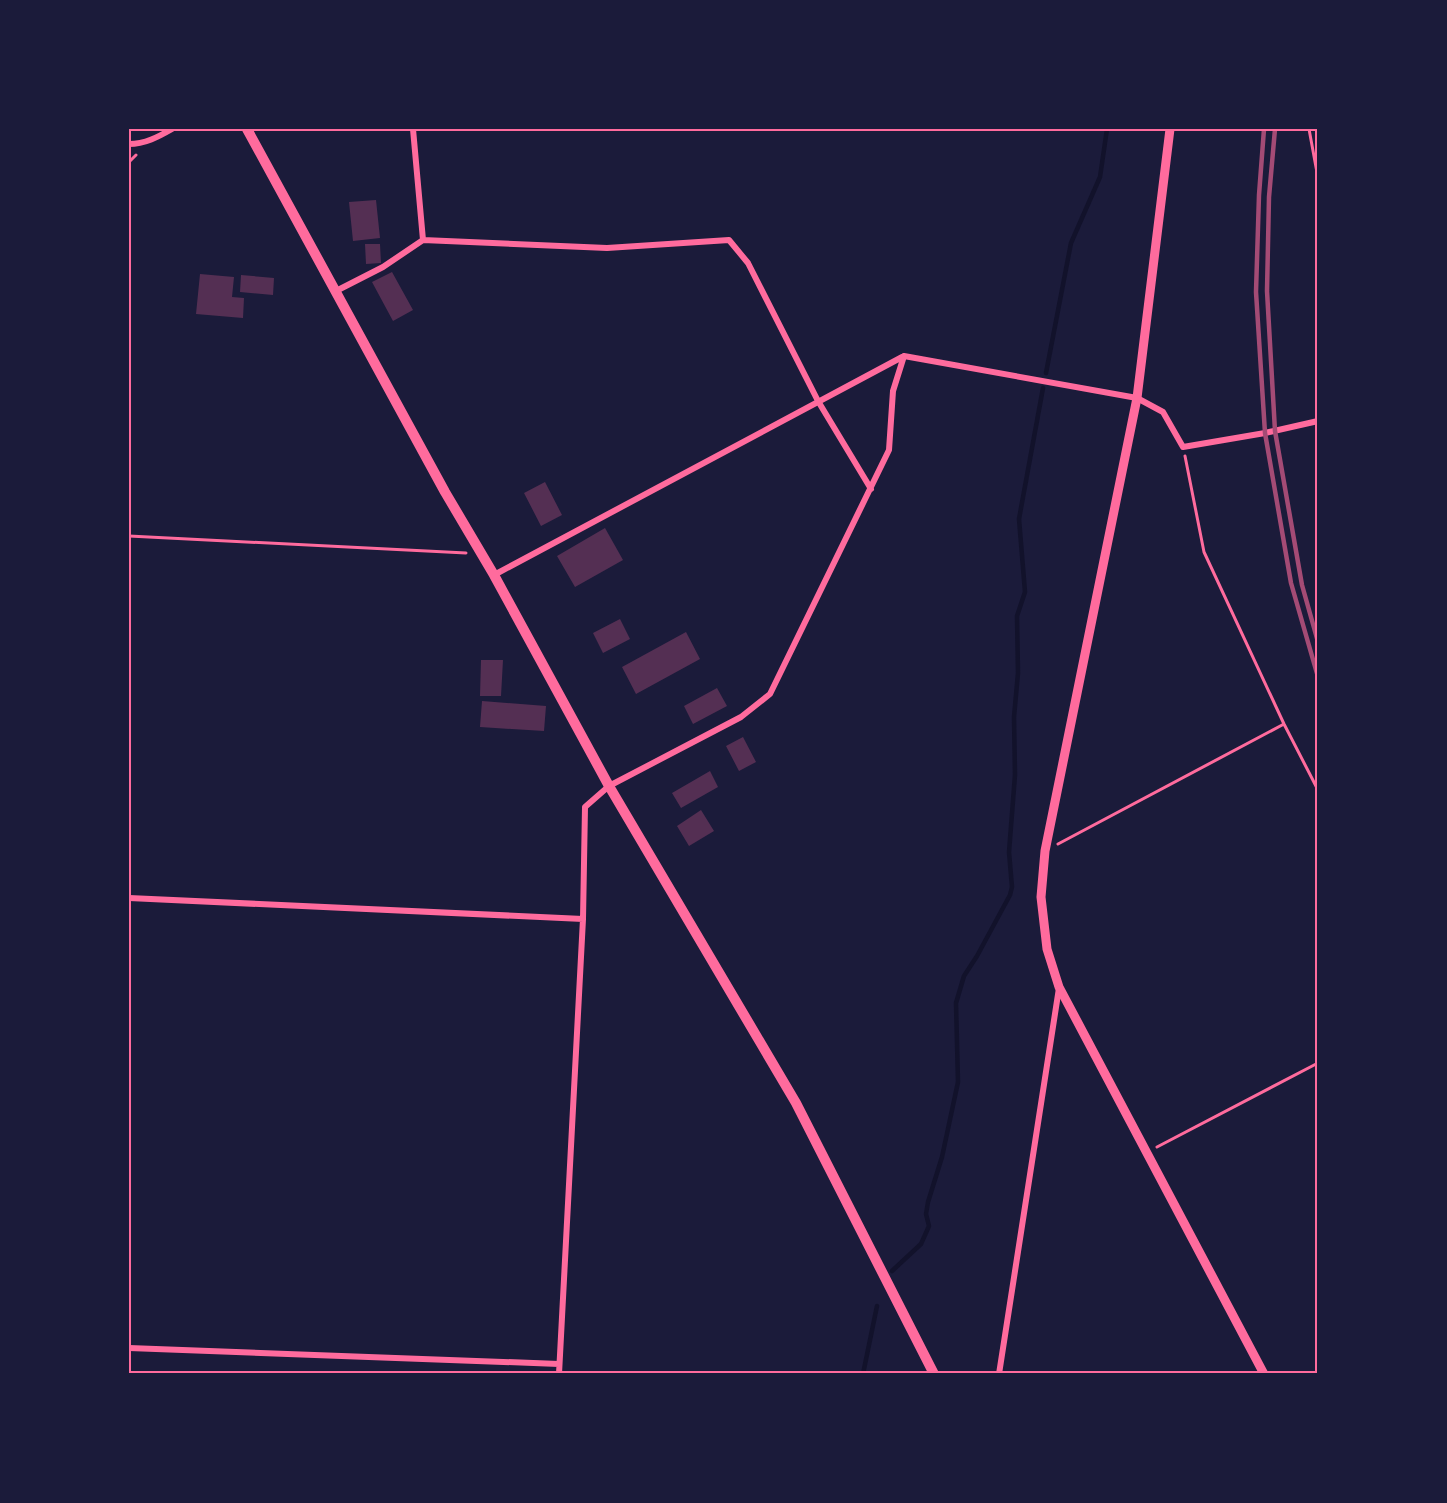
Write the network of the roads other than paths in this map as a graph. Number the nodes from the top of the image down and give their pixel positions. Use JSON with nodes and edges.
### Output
{"nodes":[{"id":1,"x":172,"y":129,"type":"edge"},
{"id":2,"x":247,"y":129,"type":"edge"},
{"id":3,"x":413,"y":129,"type":"edge"},
{"id":4,"x":1170,"y":129,"type":"edge"},
{"id":5,"x":129,"y":144,"type":"edge"},
{"id":6,"x":423,"y":240,"type":"junction"},
{"id":7,"x":336,"y":291,"type":"junction"},
{"id":8,"x":904,"y":356,"type":"junction"},
{"id":9,"x":1137,"y":398,"type":"junction"},
{"id":10,"x":818,"y":401,"type":"junction"},
{"id":11,"x":1318,"y":421,"type":"edge"},
{"id":12,"x":871,"y":489,"type":"junction"},
{"id":13,"x":494,"y":575,"type":"junction"},
{"id":14,"x":609,"y":786,"type":"junction"},
{"id":15,"x":129,"y":898,"type":"edge"},
{"id":16,"x":582,"y":919,"type":"junction"},
{"id":17,"x":1059,"y":987,"type":"junction"},
{"id":18,"x":129,"y":1348,"type":"edge"},
{"id":19,"x":559,"y":1364,"type":"junction"},
{"id":20,"x":559,"y":1374,"type":"edge"},
{"id":21,"x":934,"y":1374,"type":"edge"},
{"id":22,"x":999,"y":1374,"type":"edge"},
{"id":23,"x":1264,"y":1374,"type":"edge"}],
"edges":[{"from":1,"to":5,"type":"street"},
{"from":2,"to":7,"type":"main road"},
{"from":3,"to":6,"type":"street"},
{"from":4,"to":9,"type":"street"},
{"from":6,"to":7,"type":"street"},
{"from":6,"to":10,"type":"street"},
{"from":7,"to":13,"type":"main road"},
{"from":8,"to":9,"type":"street"},
{"from":8,"to":10,"type":"street"},
{"from":8,"to":12,"type":"street"},
{"from":9,"to":11,"type":"street"},
{"from":9,"to":17,"type":"street"},
{"from":10,"to":12,"type":"street"},
{"from":10,"to":13,"type":"street"},
{"from":12,"to":14,"type":"street"},
{"from":13,"to":14,"type":"main road"},
{"from":14,"to":16,"type":"street"},
{"from":14,"to":21,"type":"main road"},
{"from":15,"to":16,"type":"street"},
{"from":16,"to":19,"type":"street"},
{"from":17,"to":22,"type":"street"},
{"from":17,"to":23,"type":"street"},
{"from":18,"to":19,"type":"street"},
{"from":19,"to":20,"type":"street"}]}
